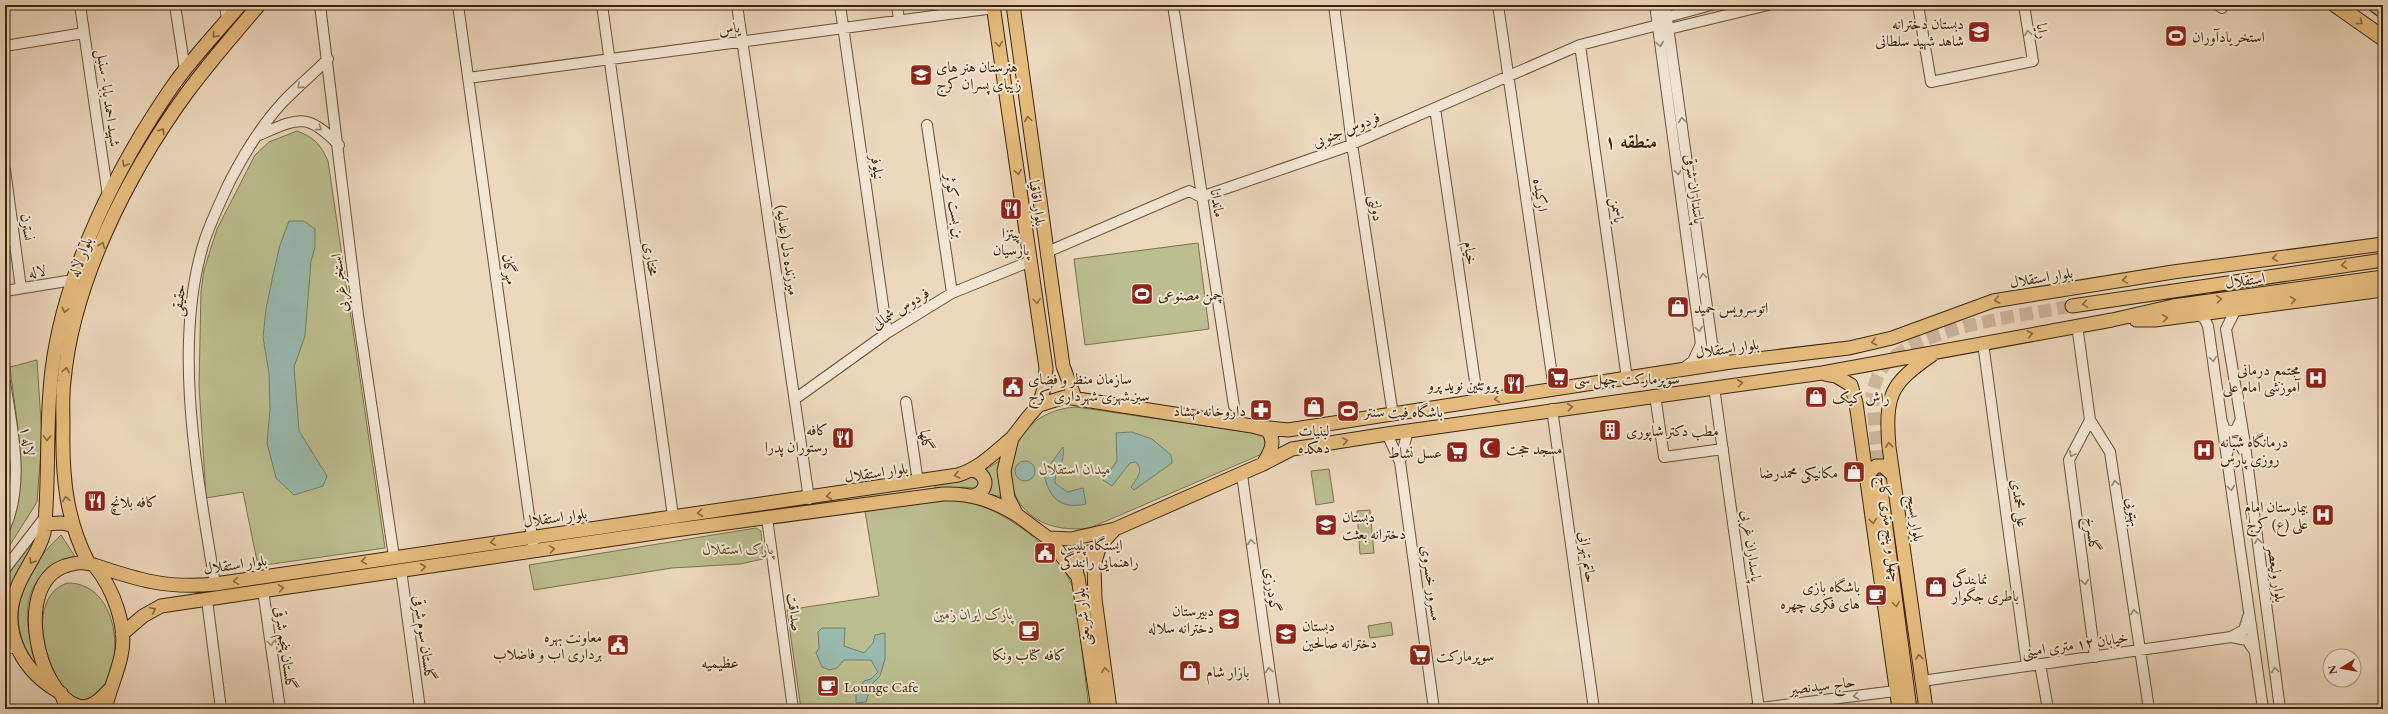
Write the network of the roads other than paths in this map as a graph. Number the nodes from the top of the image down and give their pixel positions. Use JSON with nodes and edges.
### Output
{"nodes":[{"id":1,"x":80,"y":5,"type":"edge"},
{"id":2,"x":175,"y":5,"type":"edge"},
{"id":3,"x":225,"y":5,"type":"edge"},
{"id":4,"x":240,"y":5,"type":"edge"},
{"id":5,"x":259,"y":5,"type":"edge"},
{"id":6,"x":320,"y":5,"type":"edge"},
{"id":7,"x":458,"y":5,"type":"edge"},
{"id":8,"x":602,"y":5,"type":"edge"},
{"id":9,"x":737,"y":5,"type":"edge"},
{"id":10,"x":840,"y":5,"type":"edge"},
{"id":11,"x":897,"y":5,"type":"edge"},
{"id":12,"x":1013,"y":5,"type":"edge"},
{"id":13,"x":1173,"y":5,"type":"edge"},
{"id":14,"x":1334,"y":5,"type":"edge"},
{"id":15,"x":1498,"y":5,"type":"edge"},
{"id":16,"x":1655,"y":5,"type":"edge"},
{"id":17,"x":1665,"y":5,"type":"edge"},
{"id":18,"x":1768,"y":5,"type":"edge"},
{"id":19,"x":1918,"y":5,"type":"edge"},
{"id":20,"x":2024,"y":5,"type":"edge"},
{"id":21,"x":2336,"y":5,"type":"edge"},
{"id":22,"x":2376,"y":5,"type":"edge"},
{"id":23,"x":994,"y":6,"type":"edge"},
{"id":24,"x":1706,"y":6,"type":"edge"},
{"id":25,"x":2383,"y":10,"type":"edge"},
{"id":26,"x":1667,"y":17,"type":"junction"},
{"id":27,"x":1706,"y":19,"type":"junction"},
{"id":28,"x":228,"y":20,"type":"junction"},
{"id":29,"x":899,"y":20,"type":"junction"},
{"id":30,"x":1658,"y":25,"type":"junction"},
{"id":31,"x":843,"y":28,"type":"junction"},
{"id":32,"x":1669,"y":29,"type":"junction"},
{"id":33,"x":84,"y":33,"type":"junction"},
{"id":34,"x":2383,"y":38,"type":"edge"},
{"id":35,"x":743,"y":42,"type":"junction"},
{"id":36,"x":1580,"y":45,"type":"junction"},
{"id":37,"x":5,"y":46,"type":"edge"},
{"id":38,"x":328,"y":59,"type":"junction"},
{"id":39,"x":610,"y":59,"type":"junction"},
{"id":40,"x":185,"y":70,"type":"junction"},
{"id":41,"x":1509,"y":76,"type":"junction"},
{"id":42,"x":468,"y":78,"type":"junction"},
{"id":43,"x":174,"y":84,"type":"junction"},
{"id":44,"x":186,"y":94,"type":"junction"},
{"id":45,"x":1435,"y":108,"type":"junction"},
{"id":46,"x":927,"y":125,"type":"dead end"},
{"id":47,"x":257,"y":136,"type":"junction"},
{"id":48,"x":1352,"y":144,"type":"junction"},
{"id":49,"x":339,"y":145,"type":"junction"},
{"id":50,"x":5,"y":170,"type":"edge"},
{"id":51,"x":108,"y":196,"type":"junction"},
{"id":52,"x":1201,"y":197,"type":"junction"},
{"id":53,"x":2383,"y":244,"type":"edge"},
{"id":54,"x":1047,"y":252,"type":"junction"},
{"id":55,"x":2383,"y":260,"type":"edge"},
{"id":56,"x":1031,"y":261,"type":"junction"},
{"id":57,"x":2237,"y":264,"type":"junction"},
{"id":58,"x":2168,"y":273,"type":"junction"},
{"id":59,"x":2383,"y":277,"type":"edge"},
{"id":60,"x":73,"y":280,"type":"junction"},
{"id":61,"x":2209,"y":284,"type":"junction"},
{"id":62,"x":21,"y":288,"type":"junction"},
{"id":63,"x":2383,"y":290,"type":"edge"},
{"id":64,"x":5,"y":291,"type":"edge"},
{"id":65,"x":952,"y":292,"type":"junction"},
{"id":66,"x":2072,"y":306,"type":"tunnel mouth"},
{"id":67,"x":2242,"y":308,"type":"junction"},
{"id":68,"x":2195,"y":314,"type":"junction"},
{"id":69,"x":2112,"y":320,"type":"junction"},
{"id":70,"x":2076,"y":325,"type":"junction"},
{"id":71,"x":887,"y":333,"type":"junction"},
{"id":72,"x":2210,"y":340,"type":"junction"},
{"id":73,"x":2228,"y":340,"type":"junction"},
{"id":74,"x":1712,"y":343,"type":"junction"},
{"id":75,"x":1983,"y":343,"type":"junction"},
{"id":76,"x":1701,"y":344,"type":"junction"},
{"id":77,"x":1937,"y":351,"type":"junction"},
{"id":78,"x":1731,"y":362,"type":"junction"},
{"id":79,"x":1682,"y":371,"type":"junction"},
{"id":80,"x":1822,"y":373,"type":"junction"},
{"id":81,"x":1627,"y":379,"type":"junction"},
{"id":82,"x":5,"y":382,"type":"edge"},
{"id":83,"x":1714,"y":386,"type":"junction"},
{"id":84,"x":1554,"y":389,"type":"junction"},
{"id":85,"x":1655,"y":395,"type":"junction"},
{"id":86,"x":1075,"y":398,"type":"junction"},
{"id":87,"x":795,"y":399,"type":"junction"},
{"id":88,"x":906,"y":402,"type":"dead end"},
{"id":89,"x":1478,"y":402,"type":"junction"},
{"id":90,"x":1039,"y":405,"type":"junction"},
{"id":91,"x":1234,"y":406,"type":"dead end"},
{"id":92,"x":1552,"y":409,"type":"junction"},
{"id":93,"x":1393,"y":414,"type":"junction"},
{"id":94,"x":2241,"y":419,"type":"junction"},
{"id":95,"x":2090,"y":420,"type":"junction"},
{"id":96,"x":2222,"y":422,"type":"junction"},
{"id":97,"x":1252,"y":426,"type":"junction"},
{"id":98,"x":1408,"y":430,"type":"junction"},
{"id":99,"x":1387,"y":434,"type":"junction"},
{"id":100,"x":1012,"y":438,"type":"junction"},
{"id":101,"x":1723,"y":449,"type":"junction"},
{"id":102,"x":2226,"y":455,"type":"junction"},
{"id":103,"x":2247,"y":456,"type":"junction"},
{"id":104,"x":1400,"y":462,"type":"junction"},
{"id":105,"x":1263,"y":464,"type":"junction"},
{"id":106,"x":974,"y":470,"type":"junction"},
{"id":107,"x":1894,"y":474,"type":"junction"},
{"id":108,"x":1242,"y":475,"type":"junction"},
{"id":109,"x":918,"y":482,"type":"junction"},
{"id":110,"x":1874,"y":482,"type":"junction"},
{"id":111,"x":973,"y":496,"type":"junction"},
{"id":112,"x":809,"y":499,"type":"junction"},
{"id":113,"x":673,"y":516,"type":"junction"},
{"id":114,"x":1017,"y":516,"type":"junction"},
{"id":115,"x":767,"y":518,"type":"junction"},
{"id":116,"x":45,"y":521,"type":"junction"},
{"id":117,"x":71,"y":525,"type":"junction"},
{"id":118,"x":5,"y":528,"type":"edge"},
{"id":119,"x":1115,"y":529,"type":"junction"},
{"id":120,"x":531,"y":536,"type":"junction"},
{"id":121,"x":1048,"y":538,"type":"junction"},
{"id":122,"x":534,"y":551,"type":"junction"},
{"id":123,"x":394,"y":557,"type":"junction"},
{"id":124,"x":1094,"y":558,"type":"junction"},
{"id":125,"x":91,"y":564,"type":"junction"},
{"id":126,"x":5,"y":569,"type":"edge"},
{"id":127,"x":401,"y":570,"type":"junction"},
{"id":128,"x":1077,"y":574,"type":"junction"},
{"id":129,"x":215,"y":584,"type":"junction"},
{"id":130,"x":263,"y":590,"type":"junction"},
{"id":131,"x":207,"y":600,"type":"junction"},
{"id":132,"x":2249,"y":613,"type":"junction"},
{"id":133,"x":122,"y":634,"type":"junction"},
{"id":134,"x":2231,"y":638,"type":"junction"},
{"id":135,"x":11,"y":648,"type":"edge"},
{"id":136,"x":2140,"y":650,"type":"junction"},
{"id":137,"x":2255,"y":653,"type":"junction"},
{"id":138,"x":2094,"y":657,"type":"junction"},
{"id":139,"x":2040,"y":664,"type":"junction"},
{"id":140,"x":2027,"y":666,"type":"junction"},
{"id":141,"x":1922,"y":681,"type":"junction"},
{"id":142,"x":109,"y":690,"type":"junction"},
{"id":143,"x":1895,"y":691,"type":"junction"},
{"id":144,"x":61,"y":693,"type":"junction"},
{"id":145,"x":67,"y":709,"type":"edge"},
{"id":146,"x":105,"y":709,"type":"edge"},
{"id":147,"x":221,"y":709,"type":"edge"},
{"id":148,"x":280,"y":709,"type":"edge"},
{"id":149,"x":420,"y":709,"type":"edge"},
{"id":150,"x":793,"y":709,"type":"edge"},
{"id":151,"x":1098,"y":709,"type":"edge"},
{"id":152,"x":1110,"y":709,"type":"edge"},
{"id":153,"x":1275,"y":709,"type":"edge"},
{"id":154,"x":1434,"y":709,"type":"edge"},
{"id":155,"x":1594,"y":709,"type":"edge"},
{"id":156,"x":1757,"y":709,"type":"edge"},
{"id":157,"x":1898,"y":709,"type":"edge"},
{"id":158,"x":1910,"y":709,"type":"edge"},
{"id":159,"x":1926,"y":709,"type":"edge"},
{"id":160,"x":2048,"y":709,"type":"edge"},
{"id":161,"x":2149,"y":709,"type":"edge"},
{"id":162,"x":2263,"y":709,"type":"edge"},
{"id":163,"x":2280,"y":709,"type":"edge"}],
"edges":[{"from":1,"to":33,"type":"street","name":"شهید احمد بابا - سنبل"},
{"from":2,"to":40,"type":"street"},
{"from":3,"to":28,"type":"street"},
{"from":4,"to":28,"type":"main road","name":"بلوار لاله"},
{"from":5,"to":44,"type":"main road","name":"بلوار لاله"},
{"from":6,"to":38,"type":"street","name":"استخر غربی"},
{"from":7,"to":42,"type":"street","name":"مهرگان"},
{"from":8,"to":39,"type":"street","name":"مختاری"},
{"from":9,"to":35,"type":"street","name":"میرزنده دل (عدلیه)"},
{"from":10,"to":31,"type":"street","name":"نیلوفر"},
{"from":11,"to":29,"type":"street"},
{"from":54,"to":12,"type":"main road","name":"بلوار اقاقیا","one_way":true},
{"from":13,"to":52,"type":"street","name":"ماندانا"},
{"from":14,"to":48,"type":"street","name":"دولتی"},
{"from":15,"to":41,"type":"street","name":"ارکیده"},
{"from":16,"to":30,"type":"street","name":"پاسداران شرقی"},
{"from":17,"to":26,"type":"street","name":"پاسداران شرقی"},
{"from":18,"to":27,"type":"street"},
{"from":19,"to":20,"type":"street","name":"رایا","one_way":true},
{"from":21,"to":34,"type":"highway","one_way":true},
{"from":22,"to":25,"type":"highway"},
{"from":23,"to":29,"type":"street","name":"یاس"},
{"from":23,"to":56,"type":"main road","name":"بلوار اقاقیا","one_way":true},
{"from":24,"to":26,"type":"street","name":"فردوس جنوبی"},
{"from":24,"to":27,"type":"street"},
{"from":26,"to":30,"type":"street","name":"فردوس جنوبی"},
{"from":26,"to":32,"type":"street","name":"پاسداران شرقی"},
{"from":27,"to":32,"type":"street"},
{"from":28,"to":40,"type":"main road","name":"بلوار لاله","one_way":true},
{"from":29,"to":31,"type":"street","name":"یاس"},
{"from":30,"to":32,"type":"street"},
{"from":30,"to":36,"type":"street","name":"فردوس جنوبی"},
{"from":30,"to":76,"type":"street","name":"پاسداران شرقی","one_way":true},
{"from":31,"to":35,"type":"street","name":"یاس"},
{"from":31,"to":71,"type":"street","name":"نیلوفر"},
{"from":74,"to":32,"type":"street","name":"پاسداران شرقی","one_way":true},
{"from":33,"to":37,"type":"street"},
{"from":33,"to":51,"type":"street","name":"شهید احمد بابا - سنبل"},
{"from":35,"to":39,"type":"street","name":"یاس"},
{"from":35,"to":87,"type":"street","name":"میرزنده دل (عدلیه)"},
{"from":36,"to":41,"type":"street","name":"فردوس جنوبی"},
{"from":36,"to":81,"type":"street","name":"یاسمن"},
{"from":38,"to":47,"type":"street","name":"حقیقی","one_way":true},
{"from":38,"to":49,"type":"street","name":"استخر غربی"},
{"from":39,"to":42,"type":"street","name":"یاس"},
{"from":39,"to":113,"type":"street","name":"مختاری"},
{"from":40,"to":43,"type":"main road","name":"بلوار لاله"},
{"from":41,"to":45,"type":"street","name":"فردوس جنوبی"},
{"from":41,"to":84,"type":"street","name":"ارکیده"},
{"from":42,"to":120,"type":"street","name":"مهرگان"},
{"from":43,"to":44,"type":"main road"},
{"from":43,"to":51,"type":"main road","name":"بلوار لاله","one_way":true},
{"from":117,"to":44,"type":"main road","name":"بلوار لاله","one_way":true},
{"from":45,"to":48,"type":"street","name":"فردوس جنوبی"},
{"from":45,"to":89,"type":"street","name":"خیام"},
{"from":46,"to":65,"type":"street","name":"بن بست کوثر"},
{"from":47,"to":49,"type":"street","one_way":true},
{"from":47,"to":129,"type":"street","name":"حقیقی"},
{"from":48,"to":52,"type":"street","name":"فردوس جنوبی"},
{"from":48,"to":93,"type":"street","name":"دولتی"},
{"from":49,"to":123,"type":"street","name":"استخر غربی"},
{"from":50,"to":62,"type":"street","name":"نسترن"},
{"from":51,"to":60,"type":"main road","name":"بلوار لاله"},
{"from":52,"to":54,"type":"street"},
{"from":52,"to":91,"type":"street","name":"ماندانا"},
{"from":53,"to":57,"type":"main road","name":"بلوار استقلال","one_way":true},
{"from":54,"to":86,"type":"main road","name":"بلوار اقاقیا"},
{"from":55,"to":61,"type":"main road","name":"استقلال","one_way":true},
{"from":56,"to":65,"type":"street","name":"فردوس شمالی"},
{"from":56,"to":90,"type":"main road","name":"بلوار اقاقیا","one_way":true},
{"from":57,"to":58,"type":"main road","name":"بلوار استقلال"},
{"from":57,"to":61,"type":"main road"},
{"from":58,"to":61,"type":"main road"},
{"from":58,"to":78,"type":"main road","name":"بلوار استقلال","one_way":true},
{"from":69,"to":59,"type":"main road","name":"استقلال","one_way":true},
{"from":60,"to":62,"type":"street","name":"لاله"},
{"from":60,"to":116,"type":"main road","name":"بلوار لاله","one_way":true},
{"from":61,"to":66,"type":"main road","name":"استقلال","one_way":true},
{"from":62,"to":64,"type":"street","name":"لاله"},
{"from":67,"to":63,"type":"main road","one_way":true},
{"from":65,"to":71,"type":"street","name":"فردوس شمالی"},
{"from":67,"to":68,"type":"main road"},
{"from":67,"to":73,"type":"street","name":"بلوار ولیعصر"},
{"from":69,"to":68,"type":"main road","one_way":true},
{"from":68,"to":72,"type":"street"},
{"from":69,"to":70,"type":"main road"},
{"from":75,"to":70,"type":"main road","one_way":true},
{"from":70,"to":95,"type":"street","name":"بهتویی"},
{"from":71,"to":87,"type":"street","name":"فردوس شمالی"},
{"from":72,"to":73,"type":"street"},
{"from":72,"to":96,"type":"street","one_way":true},
{"from":73,"to":94,"type":"street","name":"بلوار ولیعصر"},
{"from":74,"to":76,"type":"street"},
{"from":74,"to":78,"type":"street","name":"پاسداران شرقی"},
{"from":75,"to":77,"type":"main road"},
{"from":75,"to":140,"type":"street","name":"علی محمدی"},
{"from":76,"to":79,"type":"street"},
{"from":77,"to":80,"type":"main road"},
{"from":107,"to":77,"type":"main road","name":"بلوار بسیج","one_way":true},
{"from":78,"to":79,"type":"main road","name":"بلوار استقلال"},
{"from":79,"to":81,"type":"main road","name":"بلوار استقلال"},
{"from":83,"to":80,"type":"main road","one_way":true},
{"from":80,"to":110,"type":"main road","name":"چهل و پنج متری کاج"},
{"from":81,"to":84,"type":"main road","name":"بلوار استقلال"},
{"from":82,"to":118,"type":"street","name":"لاله ۱"},
{"from":83,"to":85,"type":"main road"},
{"from":83,"to":101,"type":"street","name":"پاسداران غربی"},
{"from":84,"to":89,"type":"main road","name":"بلوار استقلال","one_way":true},
{"from":92,"to":85,"type":"main road","one_way":true},
{"from":85,"to":101,"type":"street"},
{"from":86,"to":90,"type":"main road"},
{"from":86,"to":97,"type":"main road"},
{"from":87,"to":112,"type":"street","name":"میرزنده دل (عدلیه)"},
{"from":88,"to":109,"type":"street","name":"گلها"},
{"from":89,"to":93,"type":"main road","name":"بلوار استقلال"},
{"from":90,"to":100,"type":"main road"},
{"from":92,"to":98,"type":"main road"},
{"from":92,"to":155,"type":"street","name":"حاتم تهرانی"},
{"from":93,"to":97,"type":"main road","name":"بلوار استقلال"},
{"from":94,"to":96,"type":"street"},
{"from":94,"to":103,"type":"street","name":"بلوار ولیعصر"},
{"from":136,"to":95,"type":"street","name":"بهتویی","one_way":true},
{"from":95,"to":138,"type":"street","name":"گلسرخ","one_way":true},
{"from":96,"to":102,"type":"street"},
{"from":97,"to":105,"type":"main road"},
{"from":98,"to":99,"type":"main road"},
{"from":98,"to":104,"type":"street"},
{"from":99,"to":104,"type":"street"},
{"from":105,"to":99,"type":"main road","one_way":true},
{"from":100,"to":106,"type":"main road","name":"بلوار استقلال"},
{"from":100,"to":114,"type":"main road"},
{"from":101,"to":156,"type":"street","name":"پاسداران غربی"},
{"from":102,"to":103,"type":"street"},
{"from":102,"to":132,"type":"street","one_way":true},
{"from":163,"to":103,"type":"street","name":"بلوار ولیعصر","one_way":true},
{"from":104,"to":154,"type":"street","name":"مسرور خسروی"},
{"from":105,"to":108,"type":"main road"},
{"from":106,"to":109,"type":"main road","name":"بلوار استقلال","one_way":true},
{"from":106,"to":111,"type":"main road"},
{"from":107,"to":110,"type":"main road"},
{"from":141,"to":107,"type":"main road","name":"بلوار بسیج","one_way":true},
{"from":108,"to":119,"type":"main road"},
{"from":153,"to":108,"type":"street","name":"گودرزی","one_way":true},
{"from":109,"to":112,"type":"main road","name":"بلوار استقلال","one_way":true},
{"from":110,"to":143,"type":"main road","name":"چهل و پنج متری کاج","one_way":true},
{"from":110,"to":158,"type":"main road","one_way":true},
{"from":111,"to":114,"type":"main road","name":"بلوار استقلال"},
{"from":111,"to":115,"type":"main road","name":"بلوار استقلال"},
{"from":112,"to":113,"type":"main road","name":"بلوار استقلال","one_way":true},
{"from":113,"to":120,"type":"main road","name":"بلوار استقلال"},
{"from":114,"to":121,"type":"main road"},
{"from":122,"to":115,"type":"main road","name":"بلوار استقلال","one_way":true},
{"from":115,"to":150,"type":"street","name":"صداقت"},
{"from":116,"to":117,"type":"main road"},
{"from":116,"to":126,"type":"street"},
{"from":116,"to":135,"type":"main road","name":"بلوار لاله","one_way":true},
{"from":117,"to":125,"type":"main road","name":"بلوار لاله"},
{"from":119,"to":121,"type":"main road"},
{"from":119,"to":124,"type":"main road"},
{"from":120,"to":122,"type":"street","name":"مهرگان"},
{"from":120,"to":123,"type":"main road","name":"بلوار استقلال","one_way":true},
{"from":121,"to":128,"type":"main road","name":"بلوار شریعتی"},
{"from":127,"to":122,"type":"main road","name":"بلوار استقلال","one_way":true},
{"from":123,"to":129,"type":"main road","name":"بلوار استقلال","one_way":true},
{"from":124,"to":128,"type":"main road"},
{"from":152,"to":124,"type":"main road","name":"بلوار شریعتی","one_way":true},
{"from":125,"to":129,"type":"main road","name":"بلوار استقلال"},
{"from":125,"to":133,"type":"main road"},
{"from":125,"to":144,"type":"main road"},
{"from":130,"to":127,"type":"main road","name":"بلوار استقلال","one_way":true},
{"from":127,"to":149,"type":"street","name":"گلستان سوم شرقی"},
{"from":128,"to":151,"type":"main road","name":"بلوار شریعتی"},
{"from":130,"to":131,"type":"main road","name":"بلوار استقلال"},
{"from":130,"to":148,"type":"street","name":"گلستان پنجم شرقی","one_way":true},
{"from":133,"to":131,"type":"main road","name":"بلوار استقلال","one_way":true},
{"from":131,"to":147,"type":"street"},
{"from":132,"to":134,"type":"street"},
{"from":132,"to":137,"type":"street"},
{"from":133,"to":142,"type":"main road"},
{"from":134,"to":136,"type":"street","name":"خیابان ۱۲ متری امینی"},
{"from":134,"to":137,"type":"street"},
{"from":135,"to":144,"type":"main road"},
{"from":136,"to":138,"type":"street","name":"خیابان ۱۲ متری امینی"},
{"from":136,"to":161,"type":"street","name":"بهتویی"},
{"from":137,"to":162,"type":"street"},
{"from":138,"to":139,"type":"street","name":"خیابان ۱۲ متری امینی"},
{"from":139,"to":140,"type":"street","name":"خیابان ۱۲ متری امینی"},
{"from":139,"to":160,"type":"street"},
{"from":140,"to":141,"type":"street","name":"خیابان ۱۲ متری امینی"},
{"from":141,"to":159,"type":"main road","name":"بلوار بسیج"},
{"from":142,"to":144,"type":"main road"},
{"from":142,"to":146,"type":"main road"},
{"from":143,"to":156,"type":"street","name":"حاج سیدنصیر","one_way":true},
{"from":143,"to":157,"type":"main road","name":"چهل و پنج متری کاج"},
{"from":144,"to":145,"type":"main road"}]}
